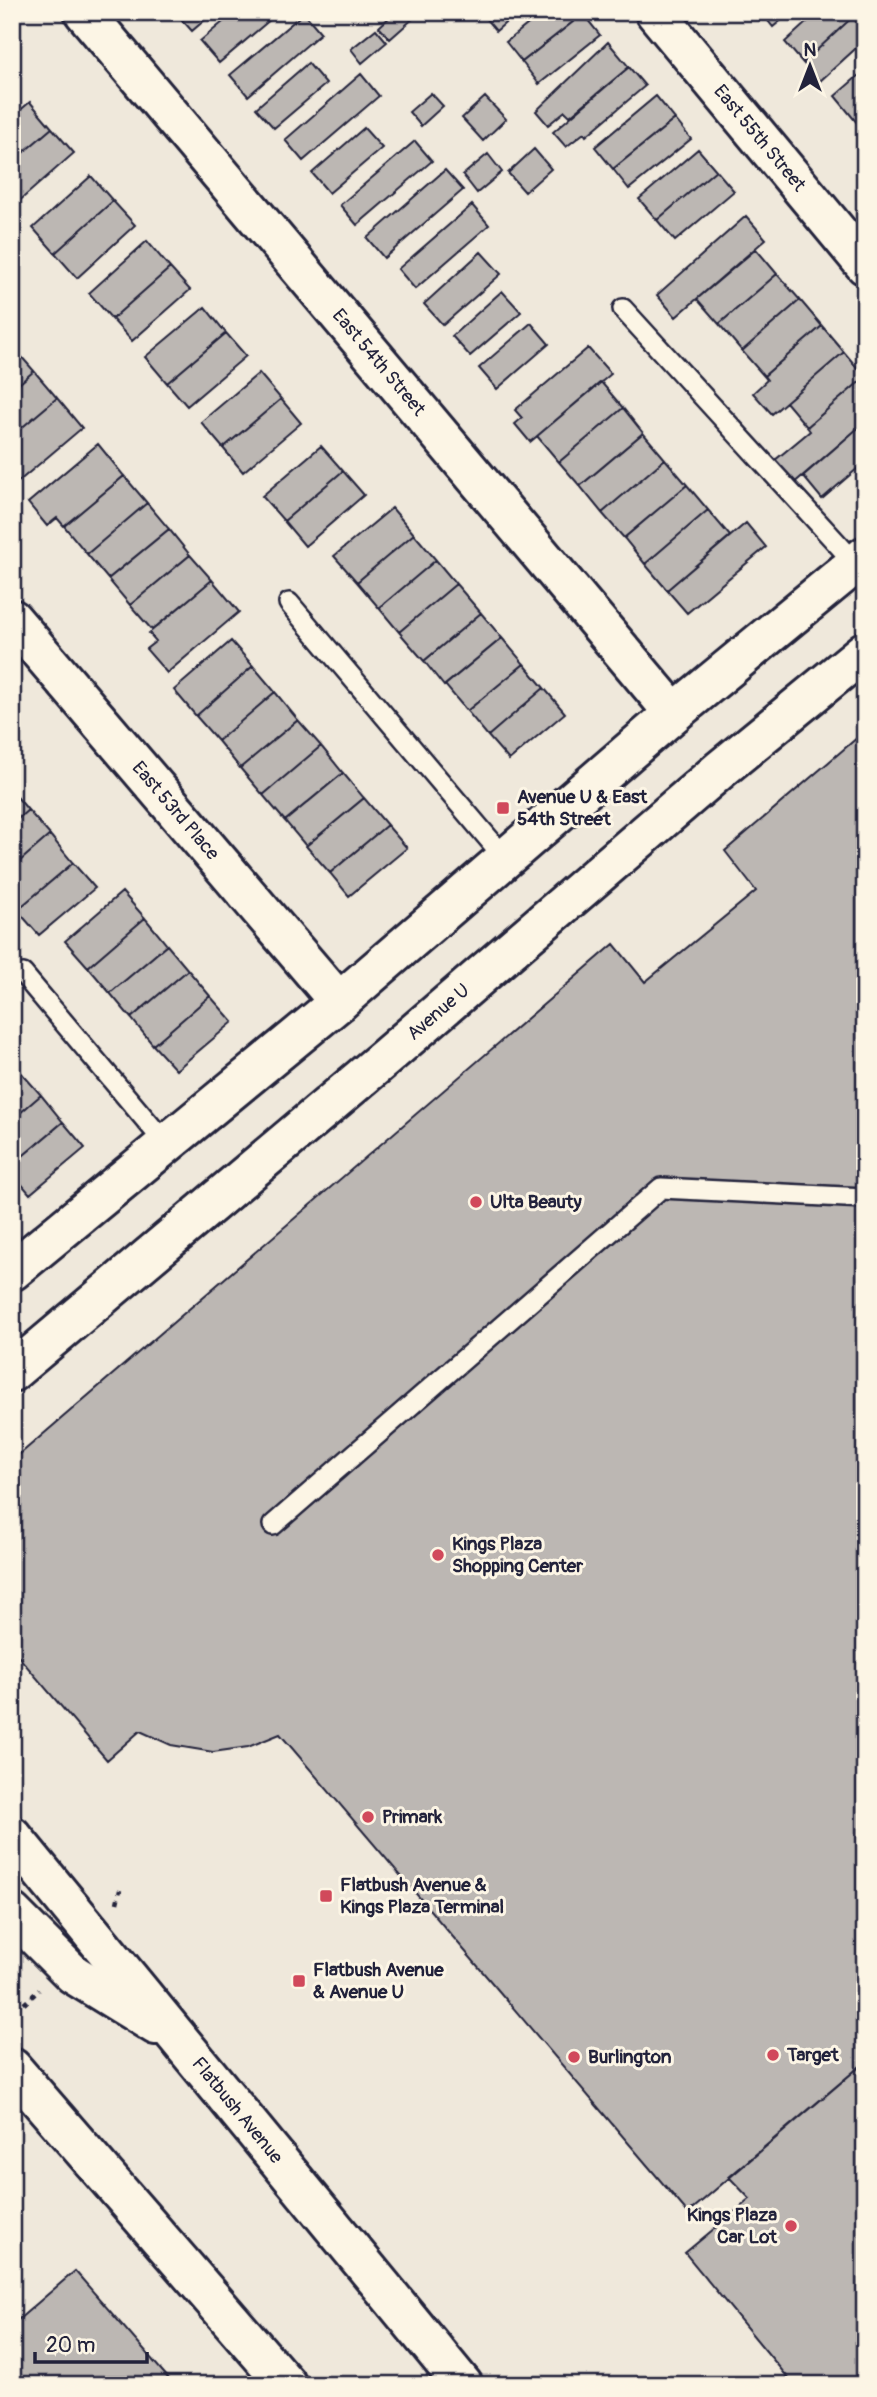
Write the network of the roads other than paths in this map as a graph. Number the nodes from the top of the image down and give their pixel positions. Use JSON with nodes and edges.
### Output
{"nodes":[{"id":1,"x":84,"y":12,"type":"edge"},
{"id":2,"x":654,"y":12,"type":"edge"},
{"id":3,"x":865,"y":265,"type":"edge"},
{"id":4,"x":623,"y":309,"type":"dead end"},
{"id":5,"x":860,"y":560,"type":"edge"},
{"id":6,"x":289,"y":603,"type":"dead end"},
{"id":7,"x":12,"y":619,"type":"edge"},
{"id":8,"x":865,"y":651,"type":"edge"},
{"id":9,"x":674,"y":713,"type":"junction"},
{"id":10,"x":505,"y":858,"type":"junction"},
{"id":11,"x":23,"y":974,"type":"dead end"},
{"id":12,"x":339,"y":1002,"type":"junction"},
{"id":13,"x":166,"y":1144,"type":"junction"},
{"id":14,"x":865,"y":1198,"type":"edge"},
{"id":15,"x":12,"y":1271,"type":"edge"},
{"id":16,"x":12,"y":1372,"type":"edge"},
{"id":17,"x":273,"y":1525,"type":"dead end"},
{"id":18,"x":12,"y":1836,"type":"edge"},
{"id":19,"x":12,"y":1913,"type":"edge"},
{"id":20,"x":181,"y":2040,"type":"junction"},
{"id":21,"x":12,"y":2068,"type":"edge"},
{"id":22,"x":287,"y":2385,"type":"edge"},
{"id":23,"x":463,"y":2385,"type":"edge"}],
"edges":[{"from":1,"to":9,"type":"street","name":"East 54th Street"},
{"from":2,"to":3,"type":"street","name":"East 55th Street"},
{"from":4,"to":5,"type":"lane"},
{"from":5,"to":9,"type":"street"},
{"from":6,"to":10,"type":"lane"},
{"from":7,"to":12,"type":"street","name":"East 53rd Place"},
{"from":8,"to":16,"type":"street","name":"Avenue U"},
{"from":9,"to":10,"type":"street"},
{"from":10,"to":12,"type":"street"},
{"from":11,"to":13,"type":"lane"},
{"from":12,"to":13,"type":"street"},
{"from":13,"to":15,"type":"street"},
{"from":14,"to":17,"type":"lane"},
{"from":18,"to":20,"type":"street","name":"Flatbush Avenue"},
{"from":19,"to":20,"type":"street"},
{"from":20,"to":23,"type":"street","name":"Flatbush Avenue"},
{"from":21,"to":22,"type":"street"}]}
